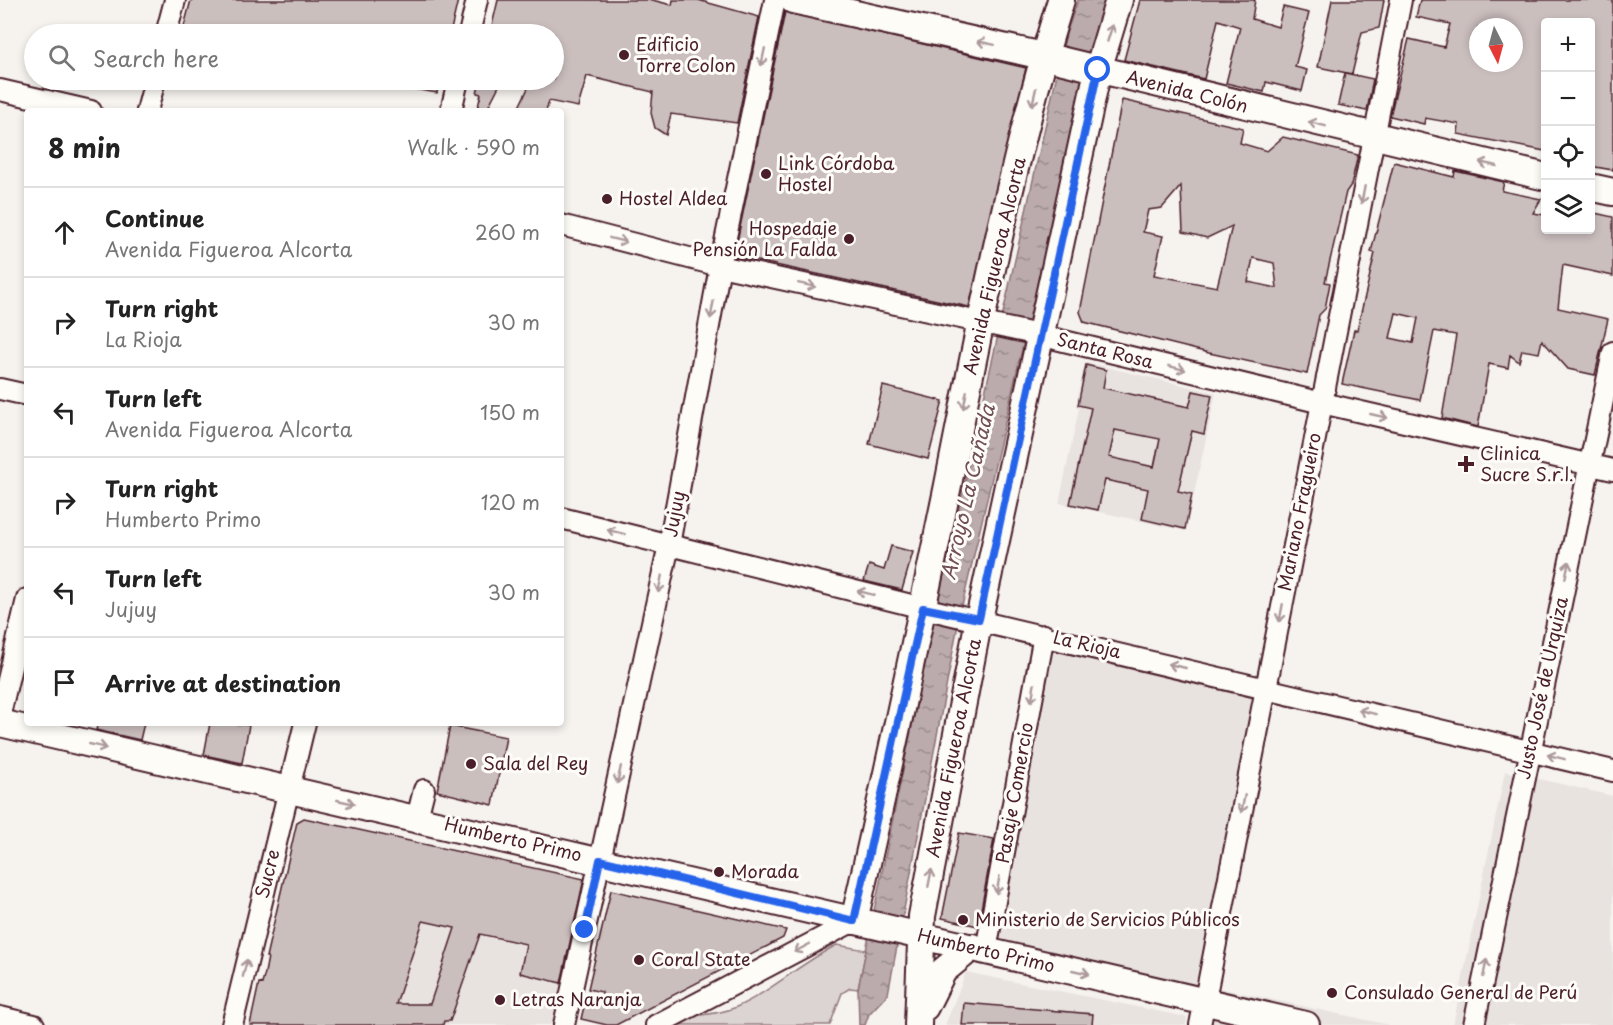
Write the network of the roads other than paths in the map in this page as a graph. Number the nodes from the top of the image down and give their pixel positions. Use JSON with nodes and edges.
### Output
{"nodes":[{"id":1,"x":175,"y":0,"type":"edge"},
{"id":2,"x":477,"y":0,"type":"edge"},
{"id":3,"x":775,"y":0,"type":"edge"},
{"id":4,"x":793,"y":0,"type":"edge"},
{"id":5,"x":1060,"y":0,"type":"edge"},
{"id":6,"x":1119,"y":0,"type":"edge"},
{"id":7,"x":1401,"y":0,"type":"edge"},
{"id":8,"x":169,"y":24,"type":"edge"},
{"id":9,"x":471,"y":24,"type":"edge"},
{"id":10,"x":1043,"y":56,"type":"junction"},
{"id":11,"x":1098,"y":70,"type":"junction"},
{"id":12,"x":0,"y":90,"type":"edge"},
{"id":13,"x":152,"y":90,"type":"edge"},
{"id":14,"x":456,"y":90,"type":"edge"},
{"id":15,"x":78,"y":108,"type":"edge"},
{"id":16,"x":148,"y":108,"type":"edge"},
{"id":17,"x":452,"y":108,"type":"edge"},
{"id":18,"x":1374,"y":138,"type":"junction"},
{"id":19,"x":1541,"y":176,"type":"edge"},
{"id":20,"x":1595,"y":188,"type":"edge"},
{"id":21,"x":1613,"y":192,"type":"edge"},
{"id":22,"x":564,"y":226,"type":"edge"},
{"id":23,"x":720,"y":266,"type":"junction"},
{"id":24,"x":981,"y":322,"type":"junction"},
{"id":25,"x":1039,"y":335,"type":"junction"},
{"id":26,"x":1613,"y":352,"type":"edge"},
{"id":27,"x":0,"y":389,"type":"edge"},
{"id":28,"x":24,"y":394,"type":"edge"},
{"id":29,"x":1322,"y":403,"type":"junction"},
{"id":30,"x":1590,"y":465,"type":"junction"},
{"id":31,"x":1613,"y":470,"type":"edge"},
{"id":32,"x":564,"y":519,"type":"edge"},
{"id":33,"x":669,"y":545,"type":"junction"},
{"id":34,"x":923,"y":608,"type":"junction"},
{"id":35,"x":24,"y":612,"type":"edge"},
{"id":36,"x":979,"y":619,"type":"junction"},
{"id":37,"x":1044,"y":635,"type":"junction"},
{"id":38,"x":1266,"y":687,"type":"junction"},
{"id":39,"x":0,"y":714,"type":"edge"},
{"id":40,"x":0,"y":723,"type":"edge"},
{"id":41,"x":304,"y":726,"type":"edge"},
{"id":42,"x":1529,"y":751,"type":"junction"},
{"id":43,"x":1613,"y":771,"type":"edge"},
{"id":44,"x":289,"y":789,"type":"junction"},
{"id":45,"x":424,"y":790,"type":"dead end"},
{"id":46,"x":417,"y":818,"type":"junction"},
{"id":47,"x":600,"y":860,"type":"junction"},
{"id":48,"x":854,"y":921,"type":"junction"},
{"id":49,"x":922,"y":936,"type":"junction"},
{"id":50,"x":979,"y":948,"type":"junction"},
{"id":51,"x":1202,"y":1013,"type":"edge"},
{"id":52,"x":0,"y":1017,"type":"edge"},
{"id":53,"x":919,"y":1022,"type":"edge"},
{"id":54,"x":34,"y":1025,"type":"edge"},
{"id":55,"x":232,"y":1025,"type":"edge"},
{"id":56,"x":564,"y":1025,"type":"edge"},
{"id":57,"x":656,"y":1025,"type":"edge"},
{"id":58,"x":1306,"y":1025,"type":"edge"},
{"id":59,"x":1474,"y":1025,"type":"edge"}],
"edges":[{"from":1,"to":8,"type":"street"},
{"from":2,"to":9,"type":"street"},
{"from":3,"to":23,"type":"street","name":"Jujuy","one_way":true},
{"from":10,"to":4,"type":"main road","name":"Avenida Colón","one_way":true},
{"from":5,"to":10,"type":"main road","name":"Avenida Figueroa Alcorta"},
{"from":11,"to":6,"type":"main road","name":"Avenida Figueroa Alcorta","one_way":true},
{"from":7,"to":18,"type":"street","name":"Mariano Fragueiro"},
{"from":10,"to":11,"type":"main road","name":"Avenida Colón"},
{"from":10,"to":24,"type":"main road","name":"Avenida Figueroa Alcorta","one_way":true},
{"from":18,"to":11,"type":"main road","name":"Avenida Colón","one_way":true},
{"from":11,"to":25,"type":"main road","name":"Avenida Figueroa Alcorta"},
{"from":12,"to":15,"type":"street"},
{"from":13,"to":16,"type":"street"},
{"from":14,"to":17,"type":"street"},
{"from":19,"to":18,"type":"main road","name":"Avenida Colón","one_way":true},
{"from":18,"to":29,"type":"street","name":"Mariano Fragueiro","one_way":true},
{"from":20,"to":21,"type":"main road"},
{"from":22,"to":23,"type":"street","name":"Santa Rosa","one_way":true},
{"from":23,"to":24,"type":"street","name":"Santa Rosa","one_way":true},
{"from":23,"to":33,"type":"street","name":"Jujuy","one_way":true},
{"from":24,"to":25,"type":"street","name":"Santa Rosa"},
{"from":24,"to":34,"type":"main road","name":"Avenida Figueroa Alcorta","one_way":true},
{"from":25,"to":29,"type":"street","name":"Santa Rosa","one_way":true},
{"from":25,"to":36,"type":"main road","name":"Avenida Figueroa Alcorta"},
{"from":26,"to":30,"type":"street","name":"Justo José de Urquiza"},
{"from":27,"to":28,"type":"street"},
{"from":29,"to":30,"type":"street","name":"Santa Rosa","one_way":true},
{"from":29,"to":38,"type":"street","name":"Mariano Fragueiro","one_way":true},
{"from":30,"to":31,"type":"street","name":"Santa Rosa"},
{"from":42,"to":30,"type":"street","name":"Justo José de Urquiza","one_way":true},
{"from":33,"to":32,"type":"street","name":"La Rioja","one_way":true},
{"from":34,"to":33,"type":"street","name":"La Rioja","one_way":true},
{"from":33,"to":47,"type":"street","name":"Jujuy","one_way":true},
{"from":34,"to":36,"type":"street","name":"La Rioja"},
{"from":34,"to":48,"type":"main road","name":"Avenida Figueroa Alcorta"},
{"from":35,"to":39,"type":"street"},
{"from":36,"to":37,"type":"street","name":"La Rioja"},
{"from":49,"to":36,"type":"main road","name":"Avenida Figueroa Alcorta","one_way":true},
{"from":38,"to":37,"type":"street","name":"La Rioja","one_way":true},
{"from":37,"to":50,"type":"street","name":"Pasaje Comercio","one_way":true},
{"from":42,"to":38,"type":"street","name":"La Rioja","one_way":true},
{"from":38,"to":51,"type":"street","name":"Mariano Fragueiro","one_way":true},
{"from":40,"to":44,"type":"main road","name":"Humberto Primo","one_way":true},
{"from":41,"to":44,"type":"street","name":"Sucre"},
{"from":43,"to":42,"type":"street","name":"La Rioja","one_way":true},
{"from":59,"to":42,"type":"street","name":"Justo José de Urquiza","one_way":true},
{"from":44,"to":46,"type":"main road","name":"Humberto Primo","one_way":true},
{"from":55,"to":44,"type":"street","name":"Sucre","one_way":true},
{"from":45,"to":46,"type":"street"},
{"from":46,"to":47,"type":"main road","name":"Humberto Primo"},
{"from":47,"to":48,"type":"main road","name":"Humberto Primo"},
{"from":47,"to":56,"type":"street","name":"Jujuy"},
{"from":48,"to":49,"type":"main road","name":"Humberto Primo"},
{"from":48,"to":57,"type":"street","one_way":true},
{"from":49,"to":50,"type":"main road","name":"Humberto Primo"},
{"from":49,"to":53,"type":"main road","name":"Avenida Figueroa Alcorta"},
{"from":50,"to":51,"type":"main road","name":"Humberto Primo","one_way":true},
{"from":50,"to":53,"type":"main road"},
{"from":51,"to":58,"type":"main road","name":"Humberto Primo"},
{"from":52,"to":54,"type":"street"}]}
